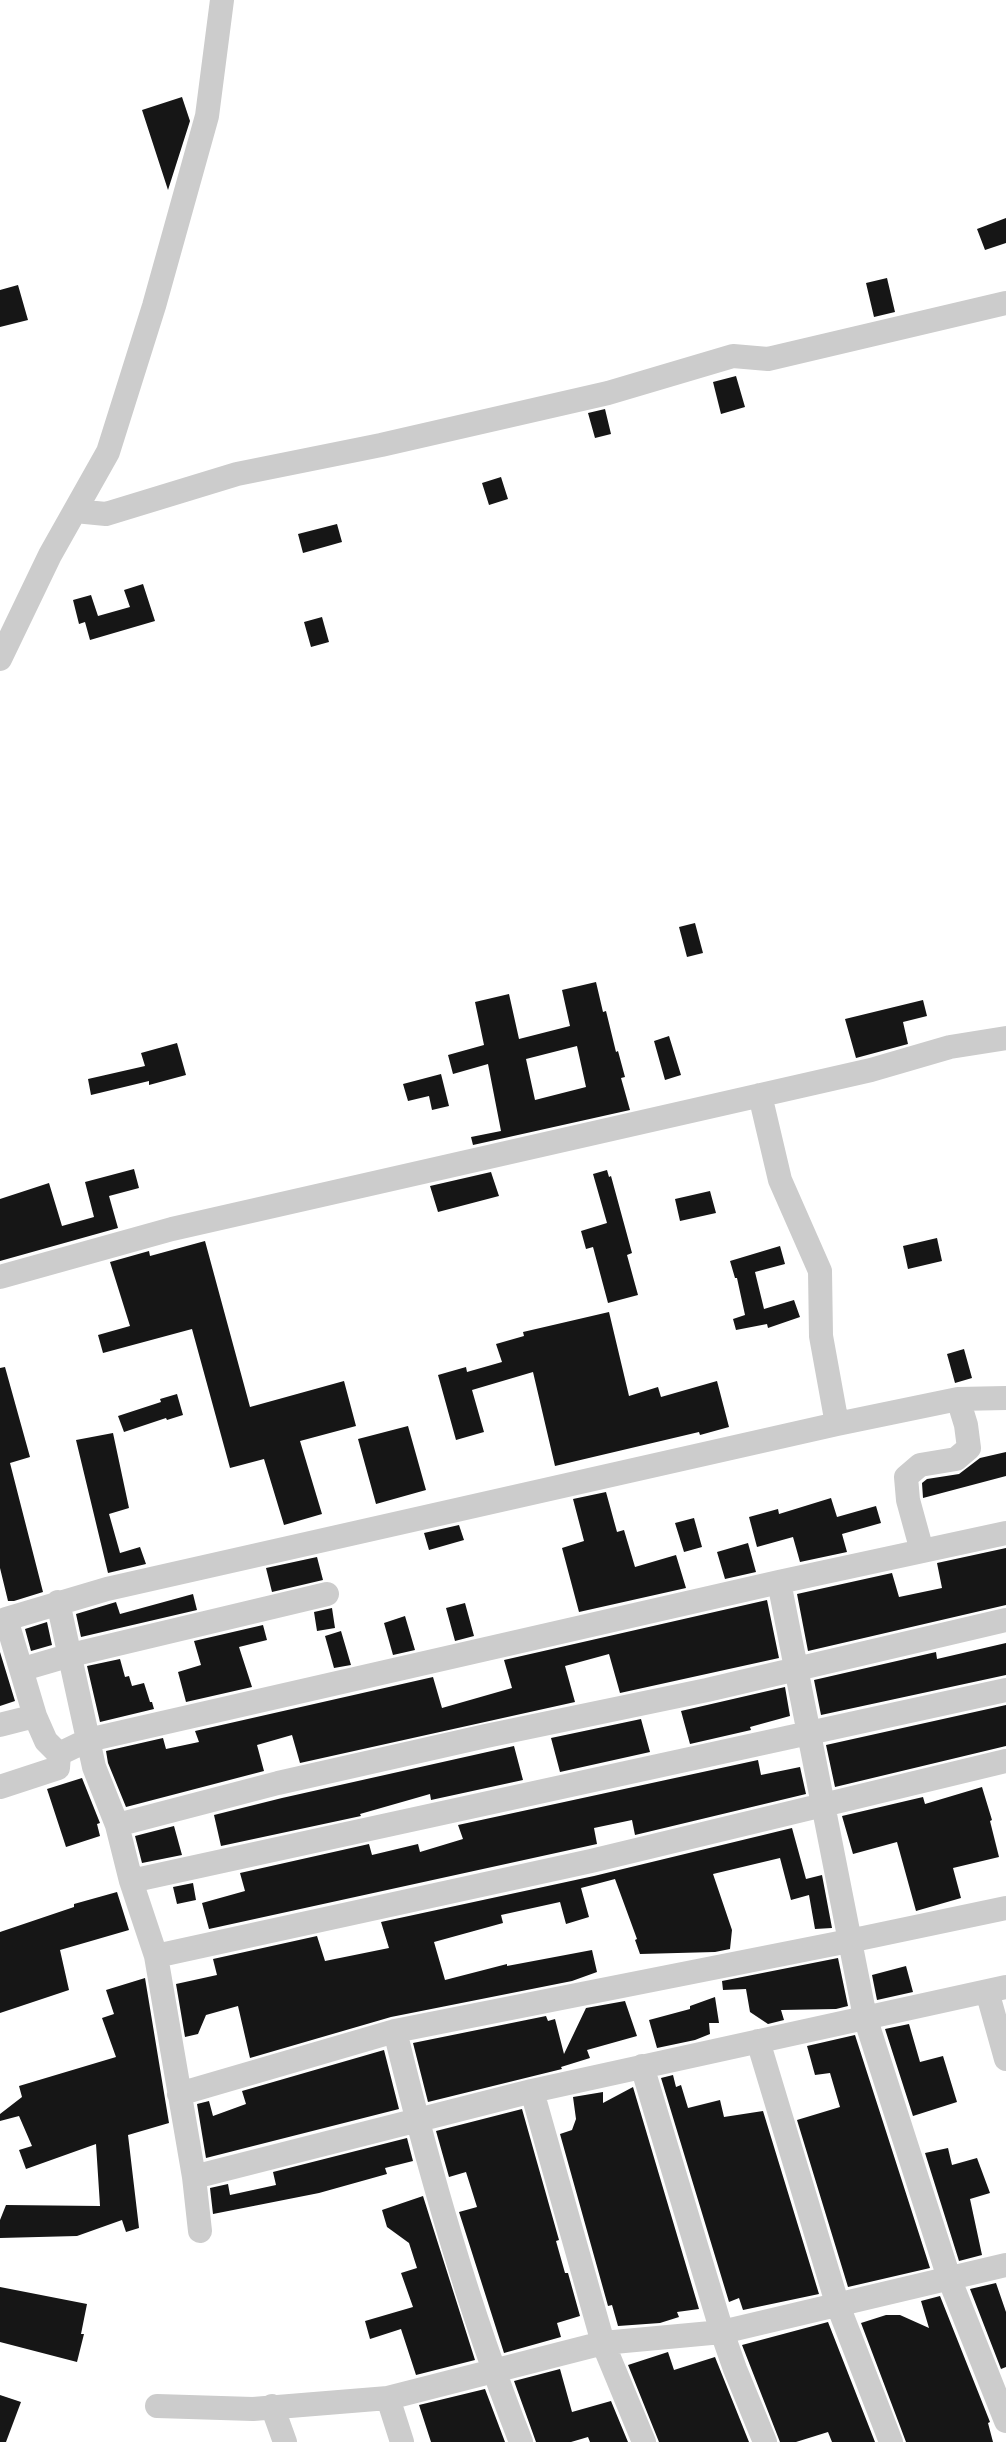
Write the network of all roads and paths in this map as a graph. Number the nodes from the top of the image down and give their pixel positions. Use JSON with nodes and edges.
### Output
{"nodes":[{"id":1,"x":222,"y":0,"type":"edge"},
{"id":2,"x":1006,"y":303,"type":"edge"},
{"id":3,"x":75,"y":511,"type":"junction"},
{"id":4,"x":0,"y":659,"type":"edge"},
{"id":5,"x":1006,"y":1038,"type":"edge"},
{"id":6,"x":760,"y":1095,"type":"junction"},
{"id":7,"x":0,"y":1277,"type":"edge"},
{"id":8,"x":1006,"y":1398,"type":"edge"},
{"id":9,"x":958,"y":1399,"type":"junction"},
{"id":10,"x":837,"y":1424,"type":"junction"},
{"id":11,"x":1006,"y":1533,"type":"edge"},
{"id":12,"x":922,"y":1551,"type":"junction"},
{"id":13,"x":779,"y":1582,"type":"junction"},
{"id":14,"x":327,"y":1594,"type":"dead end"},
{"id":15,"x":58,"y":1602,"type":"junction"},
{"id":16,"x":3,"y":1612,"type":"edge"},
{"id":17,"x":1006,"y":1620,"type":"edge"},
{"id":18,"x":71,"y":1655,"type":"junction"},
{"id":19,"x":797,"y":1668,"type":"junction"},
{"id":20,"x":23,"y":1669,"type":"junction"},
{"id":21,"x":1006,"y":1690,"type":"edge"},
{"id":22,"x":35,"y":1716,"type":"junction"},
{"id":23,"x":0,"y":1725,"type":"edge"},
{"id":24,"x":810,"y":1734,"type":"junction"},
{"id":25,"x":88,"y":1740,"type":"junction"},
{"id":26,"x":59,"y":1754,"type":"junction"},
{"id":27,"x":1006,"y":1761,"type":"edge"},
{"id":28,"x":0,"y":1787,"type":"edge"},
{"id":29,"x":824,"y":1804,"type":"junction"},
{"id":30,"x":117,"y":1825,"type":"junction"},
{"id":31,"x":131,"y":1881,"type":"junction"},
{"id":32,"x":1006,"y":1908,"type":"edge"},
{"id":33,"x":849,"y":1941,"type":"junction"},
{"id":34,"x":156,"y":1956,"type":"junction"},
{"id":35,"x":996,"y":1989,"type":"edge"},
{"id":36,"x":865,"y":2017,"type":"junction"},
{"id":37,"x":395,"y":2031,"type":"junction"},
{"id":38,"x":758,"y":2041,"type":"junction"},
{"id":39,"x":1006,"y":2059,"type":"edge"},
{"id":40,"x":642,"y":2066,"type":"junction"},
{"id":41,"x":532,"y":2091,"type":"junction"},
{"id":42,"x":179,"y":2094,"type":"junction"},
{"id":43,"x":417,"y":2119,"type":"junction"},
{"id":44,"x":194,"y":2177,"type":"junction"},
{"id":45,"x":200,"y":2231,"type":"dead end"},
{"id":46,"x":1006,"y":2265,"type":"edge"},
{"id":47,"x":949,"y":2278,"type":"junction"},
{"id":48,"x":837,"y":2303,"type":"junction"},
{"id":49,"x":722,"y":2332,"type":"junction"},
{"id":50,"x":603,"y":2343,"type":"junction"},
{"id":51,"x":493,"y":2370,"type":"junction"},
{"id":52,"x":388,"y":2398,"type":"junction"},
{"id":53,"x":157,"y":2406,"type":"dead end"},
{"id":54,"x":272,"y":2406,"type":"junction"},
{"id":55,"x":1006,"y":2421,"type":"edge"},
{"id":56,"x":285,"y":2442,"type":"edge"},
{"id":57,"x":402,"y":2442,"type":"edge"},
{"id":58,"x":521,"y":2442,"type":"edge"},
{"id":59,"x":644,"y":2442,"type":"edge"},
{"id":60,"x":765,"y":2442,"type":"edge"},
{"id":61,"x":891,"y":2442,"type":"edge"}],
"edges":[{"from":1,"to":3,"type":"street"},
{"from":2,"to":3,"type":"street"},
{"from":3,"to":4,"type":"street"},
{"from":5,"to":6,"type":"street"},
{"from":6,"to":7,"type":"street"},
{"from":6,"to":10,"type":"street"},
{"from":8,"to":9,"type":"street"},
{"from":9,"to":10,"type":"street"},
{"from":9,"to":12,"type":"street"},
{"from":10,"to":15,"type":"street"},
{"from":11,"to":12,"type":"street"},
{"from":12,"to":13,"type":"street"},
{"from":13,"to":19,"type":"street"},
{"from":13,"to":25,"type":"street"},
{"from":14,"to":18,"type":"street"},
{"from":15,"to":16,"type":"street"},
{"from":15,"to":18,"type":"street"},
{"from":16,"to":20,"type":"street"},
{"from":17,"to":19,"type":"street"},
{"from":18,"to":20,"type":"street"},
{"from":18,"to":25,"type":"street"},
{"from":19,"to":24,"type":"street"},
{"from":19,"to":30,"type":"street"},
{"from":20,"to":22,"type":"street"},
{"from":21,"to":24,"type":"street"},
{"from":22,"to":23,"type":"street"},
{"from":22,"to":26,"type":"street"},
{"from":24,"to":29,"type":"street"},
{"from":24,"to":31,"type":"street"},
{"from":25,"to":26,"type":"street"},
{"from":25,"to":30,"type":"street"},
{"from":26,"to":28,"type":"street"},
{"from":27,"to":29,"type":"street"},
{"from":29,"to":33,"type":"street"},
{"from":29,"to":34,"type":"street"},
{"from":30,"to":31,"type":"street"},
{"from":31,"to":34,"type":"street"},
{"from":32,"to":33,"type":"street"},
{"from":33,"to":36,"type":"street"},
{"from":33,"to":37,"type":"street"},
{"from":34,"to":42,"type":"street"},
{"from":35,"to":36,"type":"street"},
{"from":35,"to":39,"type":"street"},
{"from":36,"to":38,"type":"street"},
{"from":36,"to":47,"type":"street"},
{"from":37,"to":42,"type":"street"},
{"from":37,"to":43,"type":"street"},
{"from":38,"to":40,"type":"street"},
{"from":38,"to":48,"type":"street"},
{"from":40,"to":41,"type":"street"},
{"from":40,"to":49,"type":"street"},
{"from":41,"to":43,"type":"street"},
{"from":41,"to":50,"type":"street"},
{"from":42,"to":44,"type":"street"},
{"from":43,"to":44,"type":"street"},
{"from":43,"to":51,"type":"street"},
{"from":44,"to":45,"type":"street"},
{"from":46,"to":47,"type":"street"},
{"from":47,"to":48,"type":"street"},
{"from":47,"to":55,"type":"street"},
{"from":48,"to":49,"type":"street"},
{"from":48,"to":61,"type":"street"},
{"from":49,"to":50,"type":"street"},
{"from":49,"to":60,"type":"street"},
{"from":50,"to":51,"type":"street"},
{"from":50,"to":59,"type":"street"},
{"from":51,"to":52,"type":"street"},
{"from":51,"to":58,"type":"street"},
{"from":52,"to":54,"type":"street"},
{"from":52,"to":57,"type":"street"},
{"from":53,"to":54,"type":"street"},
{"from":54,"to":56,"type":"street"}]}
